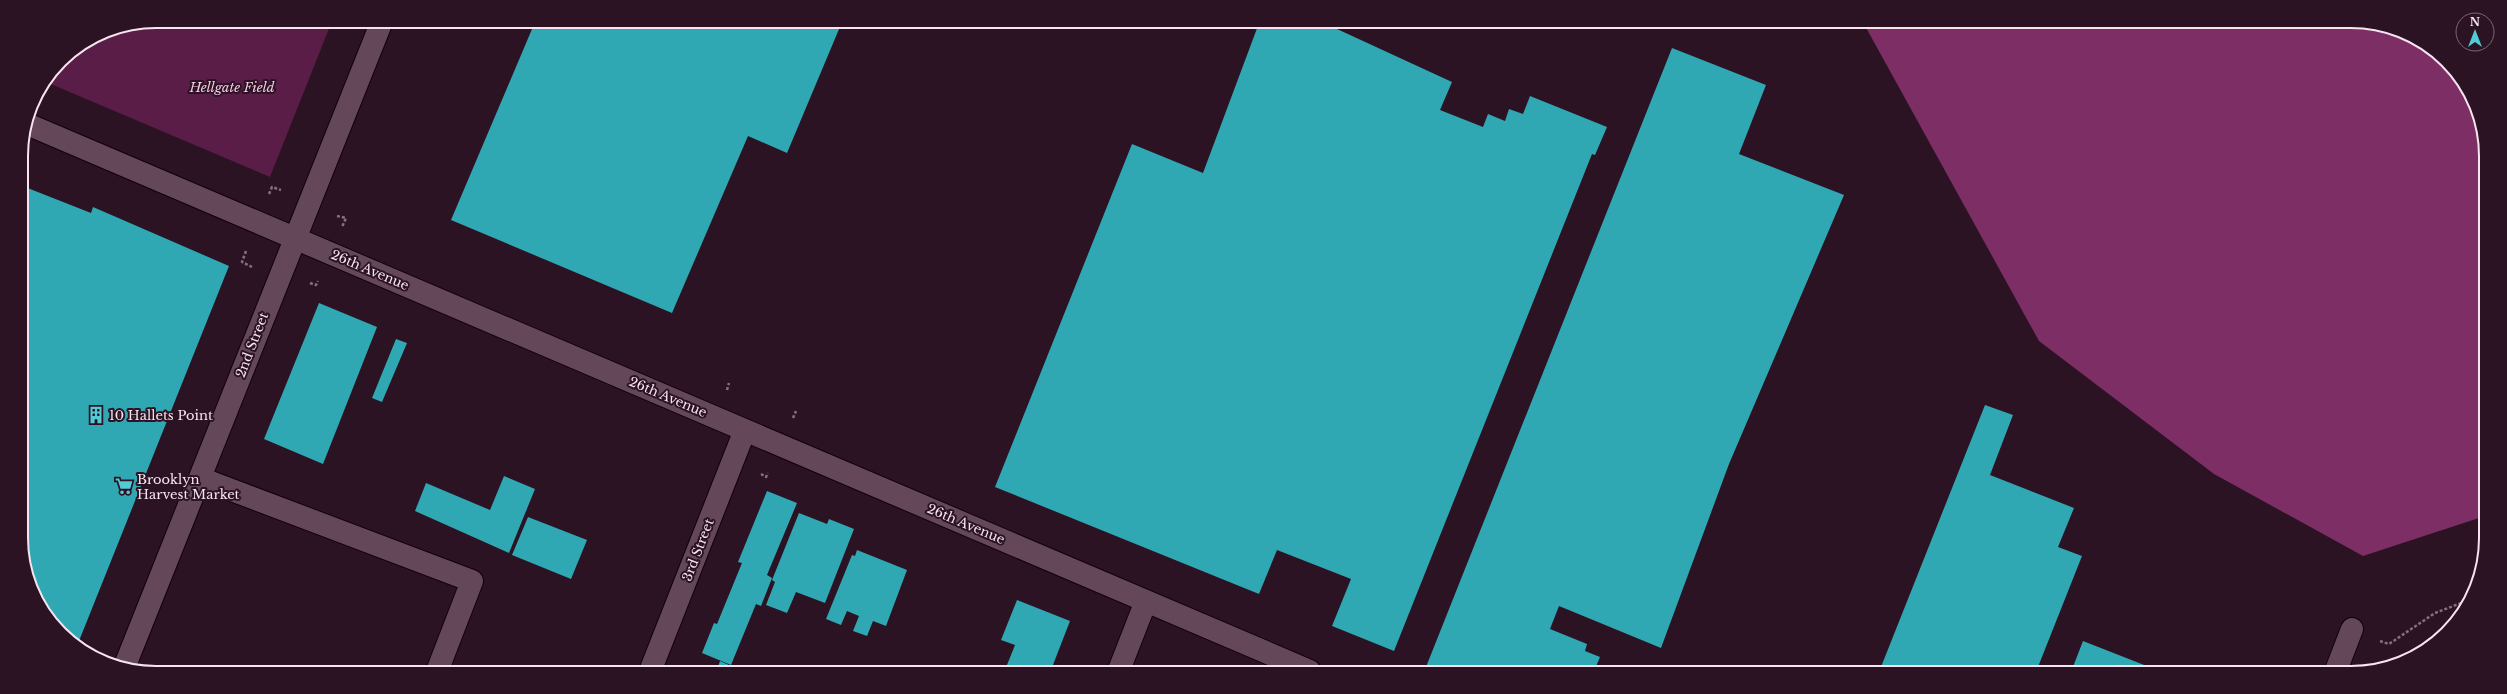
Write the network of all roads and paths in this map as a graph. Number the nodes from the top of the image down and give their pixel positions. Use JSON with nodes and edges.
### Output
{"nodes":[{"id":1,"x":380,"y":28,"type":"edge"},
{"id":2,"x":31,"y":126,"type":"edge"},
{"id":3,"x":281,"y":190,"type":"dead end"},
{"id":4,"x":268,"y":197,"type":"dead end"},
{"id":5,"x":338,"y":216,"type":"dead end"},
{"id":6,"x":342,"y":227,"type":"dead end"},
{"id":7,"x":295,"y":238,"type":"junction"},
{"id":8,"x":248,"y":244,"type":"dead end"},
{"id":9,"x":254,"y":268,"type":"dead end"},
{"id":10,"x":320,"y":277,"type":"dead end"},
{"id":11,"x":309,"y":283,"type":"dead end"},
{"id":12,"x":796,"y":411,"type":"dead end"},
{"id":13,"x":792,"y":421,"type":"dead end"},
{"id":14,"x":745,"y":430,"type":"junction"},
{"id":15,"x":200,"y":478,"type":"junction"},
{"id":16,"x":1146,"y":601,"type":"junction"},
{"id":17,"x":2461,"y":603,"type":"edge"},
{"id":18,"x":2352,"y":629,"type":"dead end"},
{"id":19,"x":2389,"y":644,"type":"dead end"},
{"id":20,"x":126,"y":662,"type":"edge"},
{"id":21,"x":439,"y":666,"type":"edge"},
{"id":22,"x":653,"y":666,"type":"edge"},
{"id":23,"x":1121,"y":666,"type":"edge"},
{"id":24,"x":1298,"y":666,"type":"edge"},
{"id":25,"x":2338,"y":666,"type":"edge"}],
"edges":[{"from":1,"to":7,"type":"street","name":"2nd Street"},
{"from":2,"to":7,"type":"street","name":"26th Avenue"},
{"from":3,"to":4,"type":"path"},
{"from":5,"to":6,"type":"path"},
{"from":7,"to":14,"type":"street","name":"26th Avenue"},
{"from":7,"to":15,"type":"street","name":"2nd Street"},
{"from":8,"to":9,"type":"path"},
{"from":10,"to":11,"type":"path"},
{"from":12,"to":13,"type":"path"},
{"from":14,"to":16,"type":"street","name":"26th Avenue"},
{"from":14,"to":22,"type":"street","name":"3rd Street"},
{"from":15,"to":20,"type":"street","name":"2nd Street"},
{"from":15,"to":21,"type":"street"},
{"from":16,"to":23,"type":"street"},
{"from":16,"to":24,"type":"street","name":"26th Avenue"},
{"from":17,"to":19,"type":"path"},
{"from":18,"to":25,"type":"street"}]}
